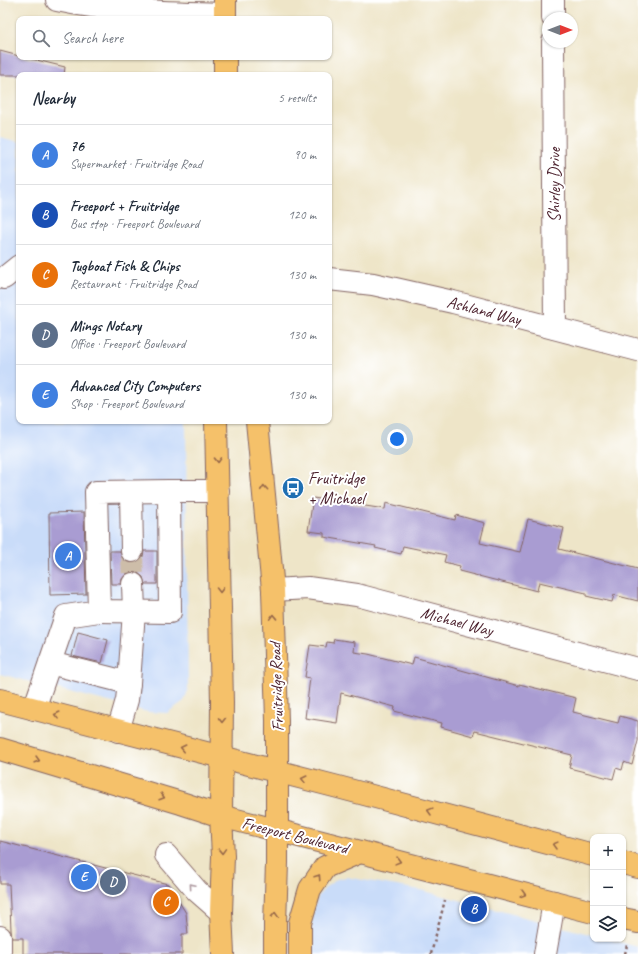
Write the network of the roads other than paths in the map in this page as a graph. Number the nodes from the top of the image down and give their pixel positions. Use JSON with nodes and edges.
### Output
{"nodes":[{"id":1,"x":57,"y":0,"type":"edge"},
{"id":2,"x":553,"y":0,"type":"edge"},
{"id":3,"x":225,"y":11,"type":"edge"},
{"id":4,"x":553,"y":12,"type":"edge"},
{"id":5,"x":554,"y":48,"type":"edge"},
{"id":6,"x":225,"y":60,"type":"edge"},
{"id":7,"x":225,"y":72,"type":"edge"},
{"id":8,"x":332,"y":279,"type":"edge"},
{"id":9,"x":555,"y":328,"type":"junction"},
{"id":10,"x":638,"y":350,"type":"edge"},
{"id":11,"x":216,"y":424,"type":"edge"},
{"id":12,"x":257,"y":424,"type":"edge"},
{"id":13,"x":169,"y":491,"type":"junction"},
{"id":14,"x":218,"y":491,"type":"junction"},
{"id":15,"x":131,"y":492,"type":"junction"},
{"id":16,"x":132,"y":551,"type":"tunnel mouth"},
{"id":17,"x":133,"y":584,"type":"tunnel mouth"},
{"id":18,"x":273,"y":590,"type":"junction"},
{"id":19,"x":99,"y":611,"type":"junction"},
{"id":20,"x":134,"y":611,"type":"junction"},
{"id":21,"x":50,"y":662,"type":"junction"},
{"id":22,"x":638,"y":669,"type":"edge"},
{"id":23,"x":129,"y":683,"type":"junction"},
{"id":24,"x":0,"y":700,"type":"edge"},
{"id":25,"x":34,"y":709,"type":"junction"},
{"id":26,"x":118,"y":731,"type":"junction"},
{"id":27,"x":0,"y":749,"type":"edge"},
{"id":28,"x":221,"y":756,"type":"junction"},
{"id":29,"x":277,"y":772,"type":"junction"},
{"id":30,"x":221,"y":816,"type":"junction"},
{"id":31,"x":276,"y":830,"type":"junction"},
{"id":32,"x":360,"y":852,"type":"junction"},
{"id":33,"x":590,"y":854,"type":"edge"},
{"id":34,"x":166,"y":855,"type":"dead end"},
{"id":35,"x":626,"y":864,"type":"edge"},
{"id":36,"x":638,"y":867,"type":"edge"},
{"id":37,"x":554,"y":902,"type":"junction"},
{"id":38,"x":590,"y":911,"type":"edge"},
{"id":39,"x":221,"y":912,"type":"junction"},
{"id":40,"x":626,"y":919,"type":"edge"},
{"id":41,"x":638,"y":922,"type":"edge"},
{"id":42,"x":0,"y":937,"type":"edge"},
{"id":43,"x":0,"y":954,"type":"edge"},
{"id":44,"x":223,"y":954,"type":"edge"},
{"id":45,"x":276,"y":954,"type":"edge"},
{"id":46,"x":300,"y":954,"type":"edge"},
{"id":47,"x":546,"y":954,"type":"edge"}],
"edges":[{"from":1,"to":3,"type":"street"},
{"from":2,"to":4,"type":"street"},
{"from":5,"to":9,"type":"street","name":"Shirley Drive"},
{"from":6,"to":7,"type":"main road"},
{"from":8,"to":9,"type":"street","name":"Ashland Way"},
{"from":9,"to":10,"type":"street","name":"Ashland Way"},
{"from":11,"to":14,"type":"main road","one_way":true},
{"from":18,"to":12,"type":"main road","name":"Fruitridge Road","one_way":true},
{"from":13,"to":14,"type":"street"},
{"from":13,"to":15,"type":"street"},
{"from":13,"to":20,"type":"street"},
{"from":14,"to":28,"type":"main road","one_way":true},
{"from":15,"to":16,"type":"street"},
{"from":15,"to":19,"type":"street"},
{"from":17,"to":20,"type":"street"},
{"from":18,"to":22,"type":"street","name":"Michael Way"},
{"from":29,"to":18,"type":"main road","name":"Fruitridge Road","one_way":true},
{"from":19,"to":20,"type":"street"},
{"from":19,"to":21,"type":"street"},
{"from":20,"to":23,"type":"street"},
{"from":21,"to":23,"type":"street"},
{"from":21,"to":25,"type":"street"},
{"from":23,"to":26,"type":"street"},
{"from":24,"to":25,"type":"main road"},
{"from":26,"to":25,"type":"main road","one_way":true},
{"from":28,"to":26,"type":"main road","one_way":true},
{"from":27,"to":30,"type":"main road","name":"Freeport Boulevard","one_way":true},
{"from":28,"to":29,"type":"main road"},
{"from":28,"to":30,"type":"main road"},
{"from":29,"to":31,"type":"main road","name":"Fruitridge Road"},
{"from":33,"to":29,"type":"main road","one_way":true},
{"from":30,"to":31,"type":"main road","name":"Freeport Boulevard"},
{"from":30,"to":39,"type":"main road","one_way":true},
{"from":31,"to":32,"type":"main road","name":"Freeport Boulevard"},
{"from":45,"to":31,"type":"main road","name":"Fruitridge Road","one_way":true},
{"from":32,"to":37,"type":"main road","name":"Freeport Boulevard","one_way":true},
{"from":46,"to":32,"type":"main road","one_way":true},
{"from":39,"to":34,"type":"street","one_way":true},
{"from":35,"to":36,"type":"main road"},
{"from":37,"to":38,"type":"main road","name":"Freeport Boulevard"},
{"from":37,"to":47,"type":"street"},
{"from":39,"to":44,"type":"main road"},
{"from":40,"to":41,"type":"main road"},
{"from":42,"to":43,"type":"street"}]}
